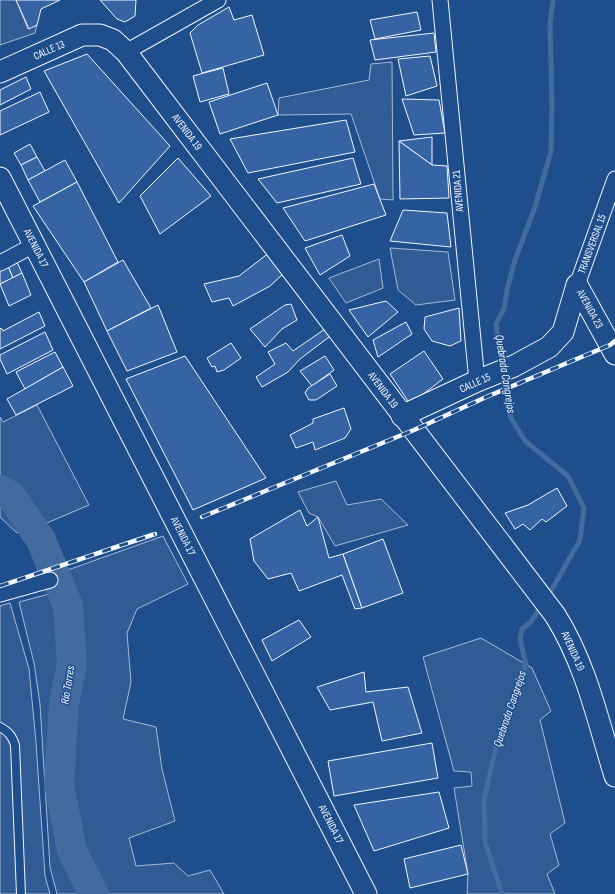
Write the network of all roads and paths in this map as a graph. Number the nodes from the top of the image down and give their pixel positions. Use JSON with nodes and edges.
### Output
{"nodes":[{"id":1,"x":218,"y":0,"type":"edge"},
{"id":2,"x":440,"y":0,"type":"edge"},
{"id":3,"x":100,"y":35,"type":"joint"},
{"id":4,"x":126,"y":52,"type":"junction"},
{"id":5,"x":0,"y":72,"type":"edge"},
{"id":6,"x":0,"y":178,"type":"edge"},
{"id":7,"x":615,"y":180,"type":"edge"},
{"id":8,"x":34,"y":245,"type":"junction"},
{"id":9,"x":0,"y":263,"type":"edge"},
{"id":10,"x":577,"y":285,"type":"junction"},
{"id":11,"x":610,"y":331,"type":"edge"},
{"id":12,"x":615,"y":354,"type":"edge"},
{"id":13,"x":478,"y":381,"type":"junction"},
{"id":14,"x":402,"y":416,"type":"junction"},
{"id":15,"x":50,"y":580,"type":"dead end"},
{"id":16,"x":0,"y":594,"type":"edge"},
{"id":17,"x":0,"y":727,"type":"edge"},
{"id":18,"x":615,"y":776,"type":"edge"},
{"id":19,"x":21,"y":894,"type":"edge"},
{"id":20,"x":366,"y":894,"type":"edge"}],
"edges":[{"from":1,"to":4,"type":"street"},
{"from":2,"to":13,"type":"street","name":"AVENIDA 21"},
{"from":3,"to":4,"type":"street","name":"AVENIDA 19"},
{"from":3,"to":5,"type":"street","name":"CALLE 13"},
{"from":4,"to":14,"type":"street","name":"AVENIDA 19"},
{"from":6,"to":8,"type":"street","name":"AVENIDA 17"},
{"from":7,"to":10,"type":"street","name":"TRANSVERSAL 15"},
{"from":8,"to":9,"type":"street"},
{"from":8,"to":20,"type":"street","name":"AVENIDA 17"},
{"from":10,"to":11,"type":"street","name":"AVENIDA 23"},
{"from":10,"to":13,"type":"street","name":"CALLE 15"},
{"from":11,"to":12,"type":"street","name":"AVENIDA 23"},
{"from":13,"to":14,"type":"street","name":"CALLE 15"},
{"from":14,"to":18,"type":"street","name":"AVENIDA 19"},
{"from":15,"to":16,"type":"street"},
{"from":17,"to":19,"type":"lane"}]}
